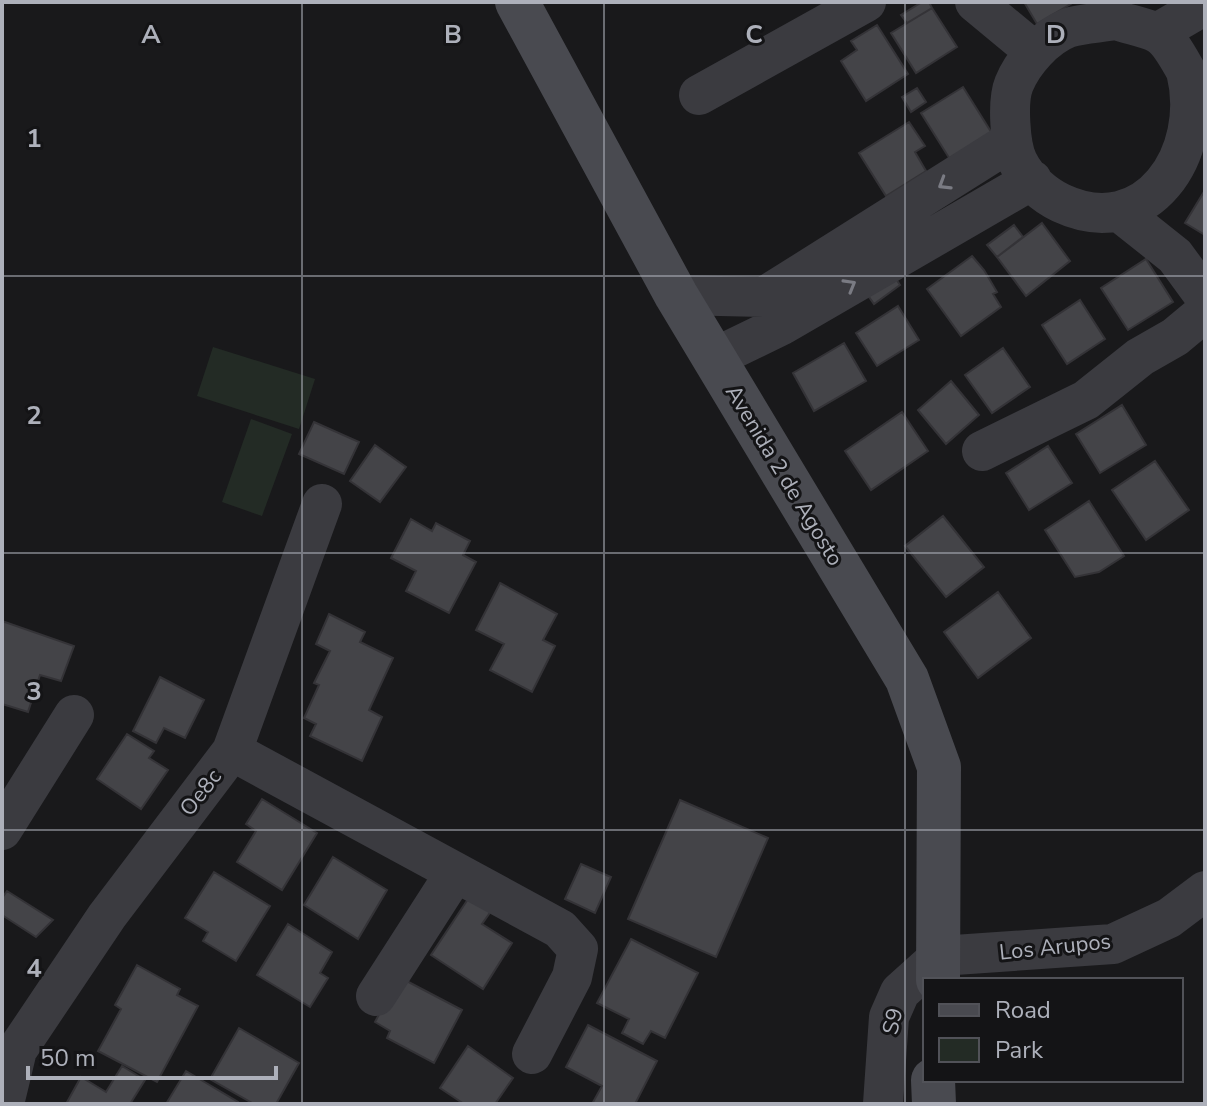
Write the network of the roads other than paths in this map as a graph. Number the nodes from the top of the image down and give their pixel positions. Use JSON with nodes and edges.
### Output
{"nodes":[{"id":1,"x":866,"y":2,"type":"edge"},
{"id":2,"x":975,"y":2,"type":"edge"},
{"id":3,"x":521,"y":3,"type":"edge"},
{"id":4,"x":1205,"y":5,"type":"edge"},
{"id":5,"x":1136,"y":18,"type":"edge"},
{"id":6,"x":1034,"y":51,"type":"junction"},
{"id":7,"x":699,"y":95,"type":"dead end"},
{"id":8,"x":1202,"y":132,"type":"edge"},
{"id":9,"x":1010,"y":142,"type":"junction"},
{"id":10,"x":1032,"y":180,"type":"junction"},
{"id":11,"x":1121,"y":213,"type":"junction"},
{"id":12,"x":676,"y":295,"type":"junction"},
{"id":13,"x":1205,"y":297,"type":"edge"},
{"id":14,"x":1205,"y":312,"type":"edge"},
{"id":15,"x":714,"y":358,"type":"junction"},
{"id":16,"x":982,"y":451,"type":"dead end"},
{"id":17,"x":322,"y":504,"type":"dead end"},
{"id":18,"x":74,"y":715,"type":"dead end"},
{"id":19,"x":232,"y":751,"type":"junction"},
{"id":20,"x":2,"y":830,"type":"edge"},
{"id":21,"x":455,"y":873,"type":"junction"},
{"id":22,"x":1205,"y":891,"type":"edge"},
{"id":23,"x":939,"y":968,"type":"edge"},
{"id":24,"x":376,"y":996,"type":"dead end"},
{"id":25,"x":10,"y":1047,"type":"edge"},
{"id":26,"x":532,"y":1054,"type":"dead end"},
{"id":27,"x":933,"y":1082,"type":"edge"},
{"id":28,"x":4,"y":1104,"type":"edge"},
{"id":29,"x":883,"y":1104,"type":"edge"},
{"id":30,"x":934,"y":1104,"type":"edge"}],
"edges":[{"from":1,"to":7,"type":"street"},
{"from":2,"to":6,"type":"street"},
{"from":3,"to":12,"type":"main road","name":"Avenida 2 de Agosto"},
{"from":4,"to":5,"type":"street"},
{"from":5,"to":6,"type":"street"},
{"from":5,"to":8,"type":"street"},
{"from":6,"to":9,"type":"street"},
{"from":8,"to":11,"type":"street"},
{"from":9,"to":10,"type":"street"},
{"from":9,"to":12,"type":"street","one_way":true},
{"from":10,"to":11,"type":"street"},
{"from":15,"to":10,"type":"street","one_way":true},
{"from":11,"to":13,"type":"street"},
{"from":12,"to":15,"type":"main road","name":"Avenida 2 de Agosto"},
{"from":14,"to":16,"type":"street"},
{"from":15,"to":23,"type":"main road","name":"Avenida 2 de Agosto"},
{"from":17,"to":19,"type":"street","name":"Oe8c"},
{"from":18,"to":20,"type":"street"},
{"from":19,"to":21,"type":"street"},
{"from":19,"to":25,"type":"street","name":"Oe8c"},
{"from":21,"to":24,"type":"street"},
{"from":21,"to":26,"type":"street"},
{"from":22,"to":23,"type":"street","name":"Los Arupos"},
{"from":23,"to":29,"type":"street","name":"S9"},
{"from":25,"to":28,"type":"street"},
{"from":27,"to":30,"type":"main road"}]}
